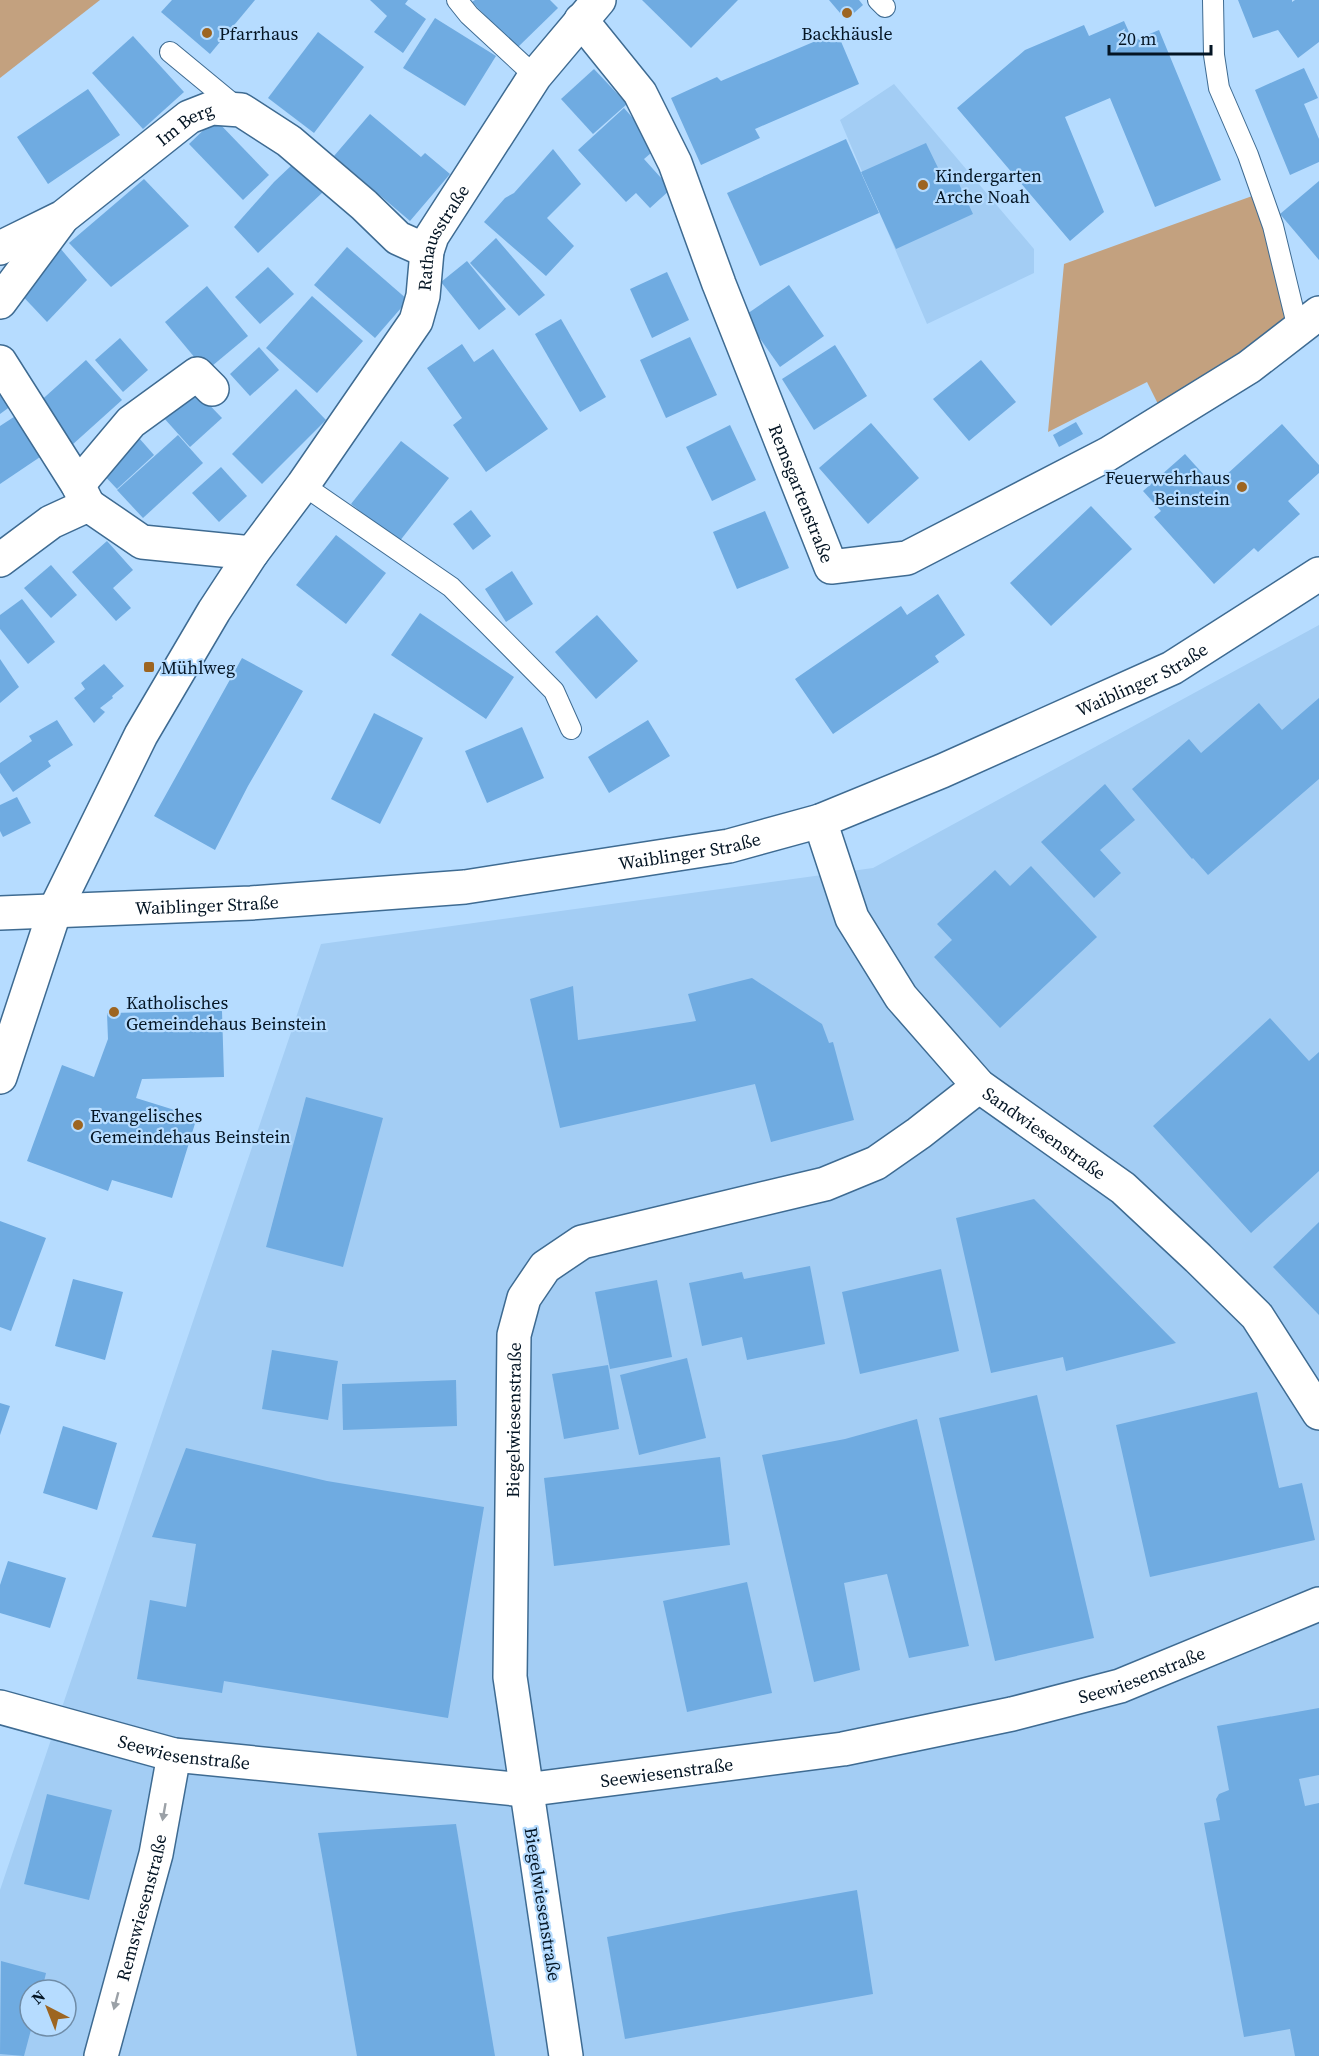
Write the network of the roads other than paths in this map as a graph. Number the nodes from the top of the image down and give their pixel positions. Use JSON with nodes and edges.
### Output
{"nodes":[{"id":1,"x":457,"y":0,"type":"edge"},
{"id":2,"x":1213,"y":0,"type":"edge"},
{"id":3,"x":590,"y":10,"type":"edge"},
{"id":4,"x":170,"y":52,"type":"dead end"},
{"id":5,"x":535,"y":76,"type":"junction"},
{"id":6,"x":241,"y":110,"type":"junction"},
{"id":7,"x":63,"y":217,"type":"junction"},
{"id":8,"x":0,"y":248,"type":"edge"},
{"id":9,"x":427,"y":251,"type":"junction"},
{"id":10,"x":0,"y":302,"type":"edge"},
{"id":11,"x":1309,"y":321,"type":"edge"},
{"id":12,"x":0,"y":362,"type":"edge"},
{"id":13,"x":212,"y":389,"type":"dead end"},
{"id":14,"x":303,"y":485,"type":"junction"},
{"id":15,"x":83,"y":495,"type":"junction"},
{"id":16,"x":252,"y":553,"type":"junction"},
{"id":17,"x":0,"y":560,"type":"edge"},
{"id":18,"x":1319,"y":574,"type":"edge"},
{"id":19,"x":571,"y":729,"type":"dead end"},
{"id":20,"x":820,"y":821,"type":"junction"},
{"id":21,"x":55,"y":910,"type":"junction"},
{"id":22,"x":0,"y":913,"type":"edge"},
{"id":23,"x":0,"y":1077,"type":"edge"},
{"id":24,"x":979,"y":1086,"type":"junction"},
{"id":25,"x":1319,"y":1413,"type":"edge"},
{"id":26,"x":1319,"y":1604,"type":"edge"},
{"id":27,"x":0,"y":1707,"type":"edge"},
{"id":28,"x":174,"y":1755,"type":"junction"},
{"id":29,"x":525,"y":1790,"type":"junction"},
{"id":30,"x":101,"y":2056,"type":"edge"},
{"id":31,"x":566,"y":2056,"type":"edge"}],
"edges":[{"from":1,"to":5,"type":"lane"},
{"from":2,"to":11,"type":"lane"},
{"from":3,"to":5,"type":"street","name":"Rathausstraße"},
{"from":3,"to":11,"type":"street","name":"Remsgartenstraße"},
{"from":4,"to":6,"type":"lane"},
{"from":5,"to":9,"type":"street","name":"Rathausstraße"},
{"from":6,"to":7,"type":"street","name":"Im Berg"},
{"from":6,"to":9,"type":"street","name":"Im Berg"},
{"from":7,"to":8,"type":"street","name":"Im Berg"},
{"from":7,"to":10,"type":"street"},
{"from":9,"to":14,"type":"street","name":"Rathausstraße"},
{"from":12,"to":15,"type":"street"},
{"from":13,"to":15,"type":"street"},
{"from":14,"to":16,"type":"street","name":"Rathausstraße"},
{"from":14,"to":19,"type":"lane"},
{"from":15,"to":16,"type":"street"},
{"from":15,"to":17,"type":"street"},
{"from":16,"to":21,"type":"street"},
{"from":18,"to":20,"type":"street","name":"Waiblinger Straße"},
{"from":20,"to":21,"type":"street","name":"Waiblinger Straße"},
{"from":20,"to":24,"type":"street","name":"Sandwiesenstraße"},
{"from":21,"to":22,"type":"street","name":"Waiblinger Straße"},
{"from":21,"to":23,"type":"street"},
{"from":24,"to":25,"type":"street","name":"Sandwiesenstraße"},
{"from":24,"to":29,"type":"street","name":"Biegelwiesenstraße"},
{"from":26,"to":29,"type":"street","name":"Seewiesenstraße"},
{"from":27,"to":28,"type":"street","name":"Seewiesenstraße"},
{"from":28,"to":29,"type":"street","name":"Seewiesenstraße"},
{"from":28,"to":30,"type":"street","name":"Remswiesenstraße","one_way":true},
{"from":29,"to":31,"type":"street","name":"Biegelwiesenstraße"}]}
